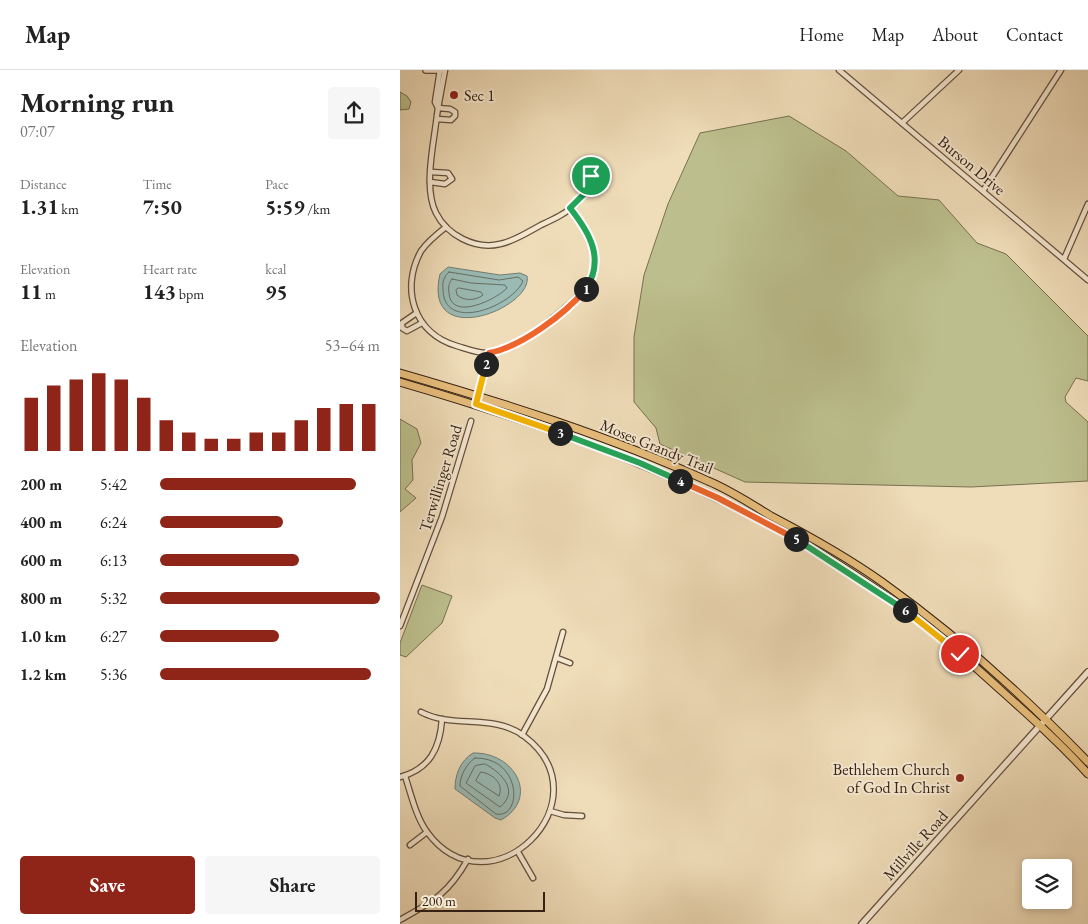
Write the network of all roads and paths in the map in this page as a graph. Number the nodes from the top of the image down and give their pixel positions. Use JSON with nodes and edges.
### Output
{"nodes":[{"id":1,"x":426,"y":70,"type":"edge"},
{"id":2,"x":442,"y":70,"type":"edge"},
{"id":3,"x":838,"y":70,"type":"edge"},
{"id":4,"x":960,"y":70,"type":"edge"},
{"id":5,"x":1061,"y":70,"type":"edge"},
{"id":6,"x":438,"y":108,"type":"junction"},
{"id":7,"x":437,"y":119,"type":"junction"},
{"id":8,"x":902,"y":123,"type":"junction"},
{"id":9,"x":431,"y":172,"type":"junction"},
{"id":10,"x":591,"y":176,"type":"dead end"},
{"id":11,"x":430,"y":182,"type":"junction"},
{"id":12,"x":983,"y":191,"type":"junction"},
{"id":13,"x":1088,"y":204,"type":"edge"},
{"id":14,"x":570,"y":208,"type":"junction"},
{"id":15,"x":446,"y":227,"type":"junction"},
{"id":16,"x":1064,"y":259,"type":"junction"},
{"id":17,"x":1088,"y":280,"type":"edge"},
{"id":18,"x":414,"y":314,"type":"junction"},
{"id":19,"x":420,"y":324,"type":"junction"},
{"id":20,"x":489,"y":353,"type":"junction"},
{"id":21,"x":400,"y":373,"type":"edge"},
{"id":22,"x":400,"y":382,"type":"edge"},
{"id":23,"x":478,"y":396,"type":"junction"},
{"id":24,"x":476,"y":404,"type":"junction"},
{"id":25,"x":471,"y":421,"type":"dead end"},
{"id":26,"x":400,"y":626,"type":"edge"},
{"id":27,"x":563,"y":632,"type":"dead end"},
{"id":28,"x":556,"y":658,"type":"junction"},
{"id":29,"x":570,"y":662,"type":"dead end"},
{"id":30,"x":1088,"y":672,"type":"edge"},
{"id":31,"x":421,"y":712,"type":"dead end"},
{"id":32,"x":442,"y":719,"type":"junction"},
{"id":33,"x":1046,"y":719,"type":"junction"},
{"id":34,"x":1040,"y":726,"type":"junction"},
{"id":35,"x":522,"y":735,"type":"junction"},
{"id":36,"x":1088,"y":762,"type":"edge"},
{"id":37,"x":1088,"y":774,"type":"edge"},
{"id":38,"x":403,"y":776,"type":"edge"},
{"id":39,"x":550,"y":811,"type":"junction"},
{"id":40,"x":582,"y":816,"type":"dead end"},
{"id":41,"x":427,"y":832,"type":"junction"},
{"id":42,"x":410,"y":844,"type":"dead end"},
{"id":43,"x":518,"y":852,"type":"junction"},
{"id":44,"x":468,"y":859,"type":"junction"},
{"id":45,"x":533,"y":878,"type":"dead end"},
{"id":46,"x":400,"y":920,"type":"edge"},
{"id":47,"x":862,"y":924,"type":"edge"}],
"edges":[{"from":1,"to":2,"type":"street"},
{"from":2,"to":6,"type":"street"},
{"from":3,"to":8,"type":"street","name":"Burson Drive"},
{"from":4,"to":8,"type":"street"},
{"from":5,"to":12,"type":"street"},
{"from":6,"to":7,"type":"street"},
{"from":6,"to":7,"type":"street"},
{"from":7,"to":9,"type":"street"},
{"from":8,"to":12,"type":"street","name":"Burson Drive"},
{"from":9,"to":11,"type":"street"},
{"from":9,"to":11,"type":"street"},
{"from":10,"to":14,"type":"street"},
{"from":11,"to":15,"type":"street"},
{"from":12,"to":16,"type":"street","name":"Burson Drive"},
{"from":13,"to":16,"type":"street"},
{"from":14,"to":15,"type":"street"},
{"from":14,"to":20,"type":"street"},
{"from":15,"to":18,"type":"street"},
{"from":16,"to":17,"type":"street","name":"Burson Drive"},
{"from":18,"to":19,"type":"street"},
{"from":18,"to":19,"type":"street"},
{"from":19,"to":20,"type":"street"},
{"from":20,"to":23,"type":"street"},
{"from":21,"to":23,"type":"main road","name":"Moses Grandy Trail"},
{"from":22,"to":24,"type":"main road","name":"Moses Grandy Trail"},
{"from":23,"to":24,"type":"street"},
{"from":23,"to":33,"type":"main road","name":"Moses Grandy Trail"},
{"from":24,"to":34,"type":"main road","name":"Moses Grandy Trail"},
{"from":25,"to":26,"type":"street","name":"Terwillinger Road"},
{"from":27,"to":28,"type":"street"},
{"from":28,"to":29,"type":"street"},
{"from":28,"to":35,"type":"street"},
{"from":30,"to":33,"type":"street","name":"Millville Road"},
{"from":31,"to":32,"type":"street"},
{"from":32,"to":35,"type":"street"},
{"from":32,"to":38,"type":"street"},
{"from":33,"to":34,"type":"street","name":"Millville Road"},
{"from":33,"to":36,"type":"main road","name":"Moses Grandy Trail"},
{"from":34,"to":37,"type":"main road","name":"Moses Grandy Trail"},
{"from":34,"to":47,"type":"street","name":"Millville Road"},
{"from":35,"to":39,"type":"street"},
{"from":38,"to":41,"type":"street"},
{"from":39,"to":40,"type":"street"},
{"from":39,"to":43,"type":"street"},
{"from":41,"to":42,"type":"street"},
{"from":41,"to":44,"type":"street"},
{"from":43,"to":44,"type":"street"},
{"from":43,"to":45,"type":"street"},
{"from":44,"to":46,"type":"street"}]}
